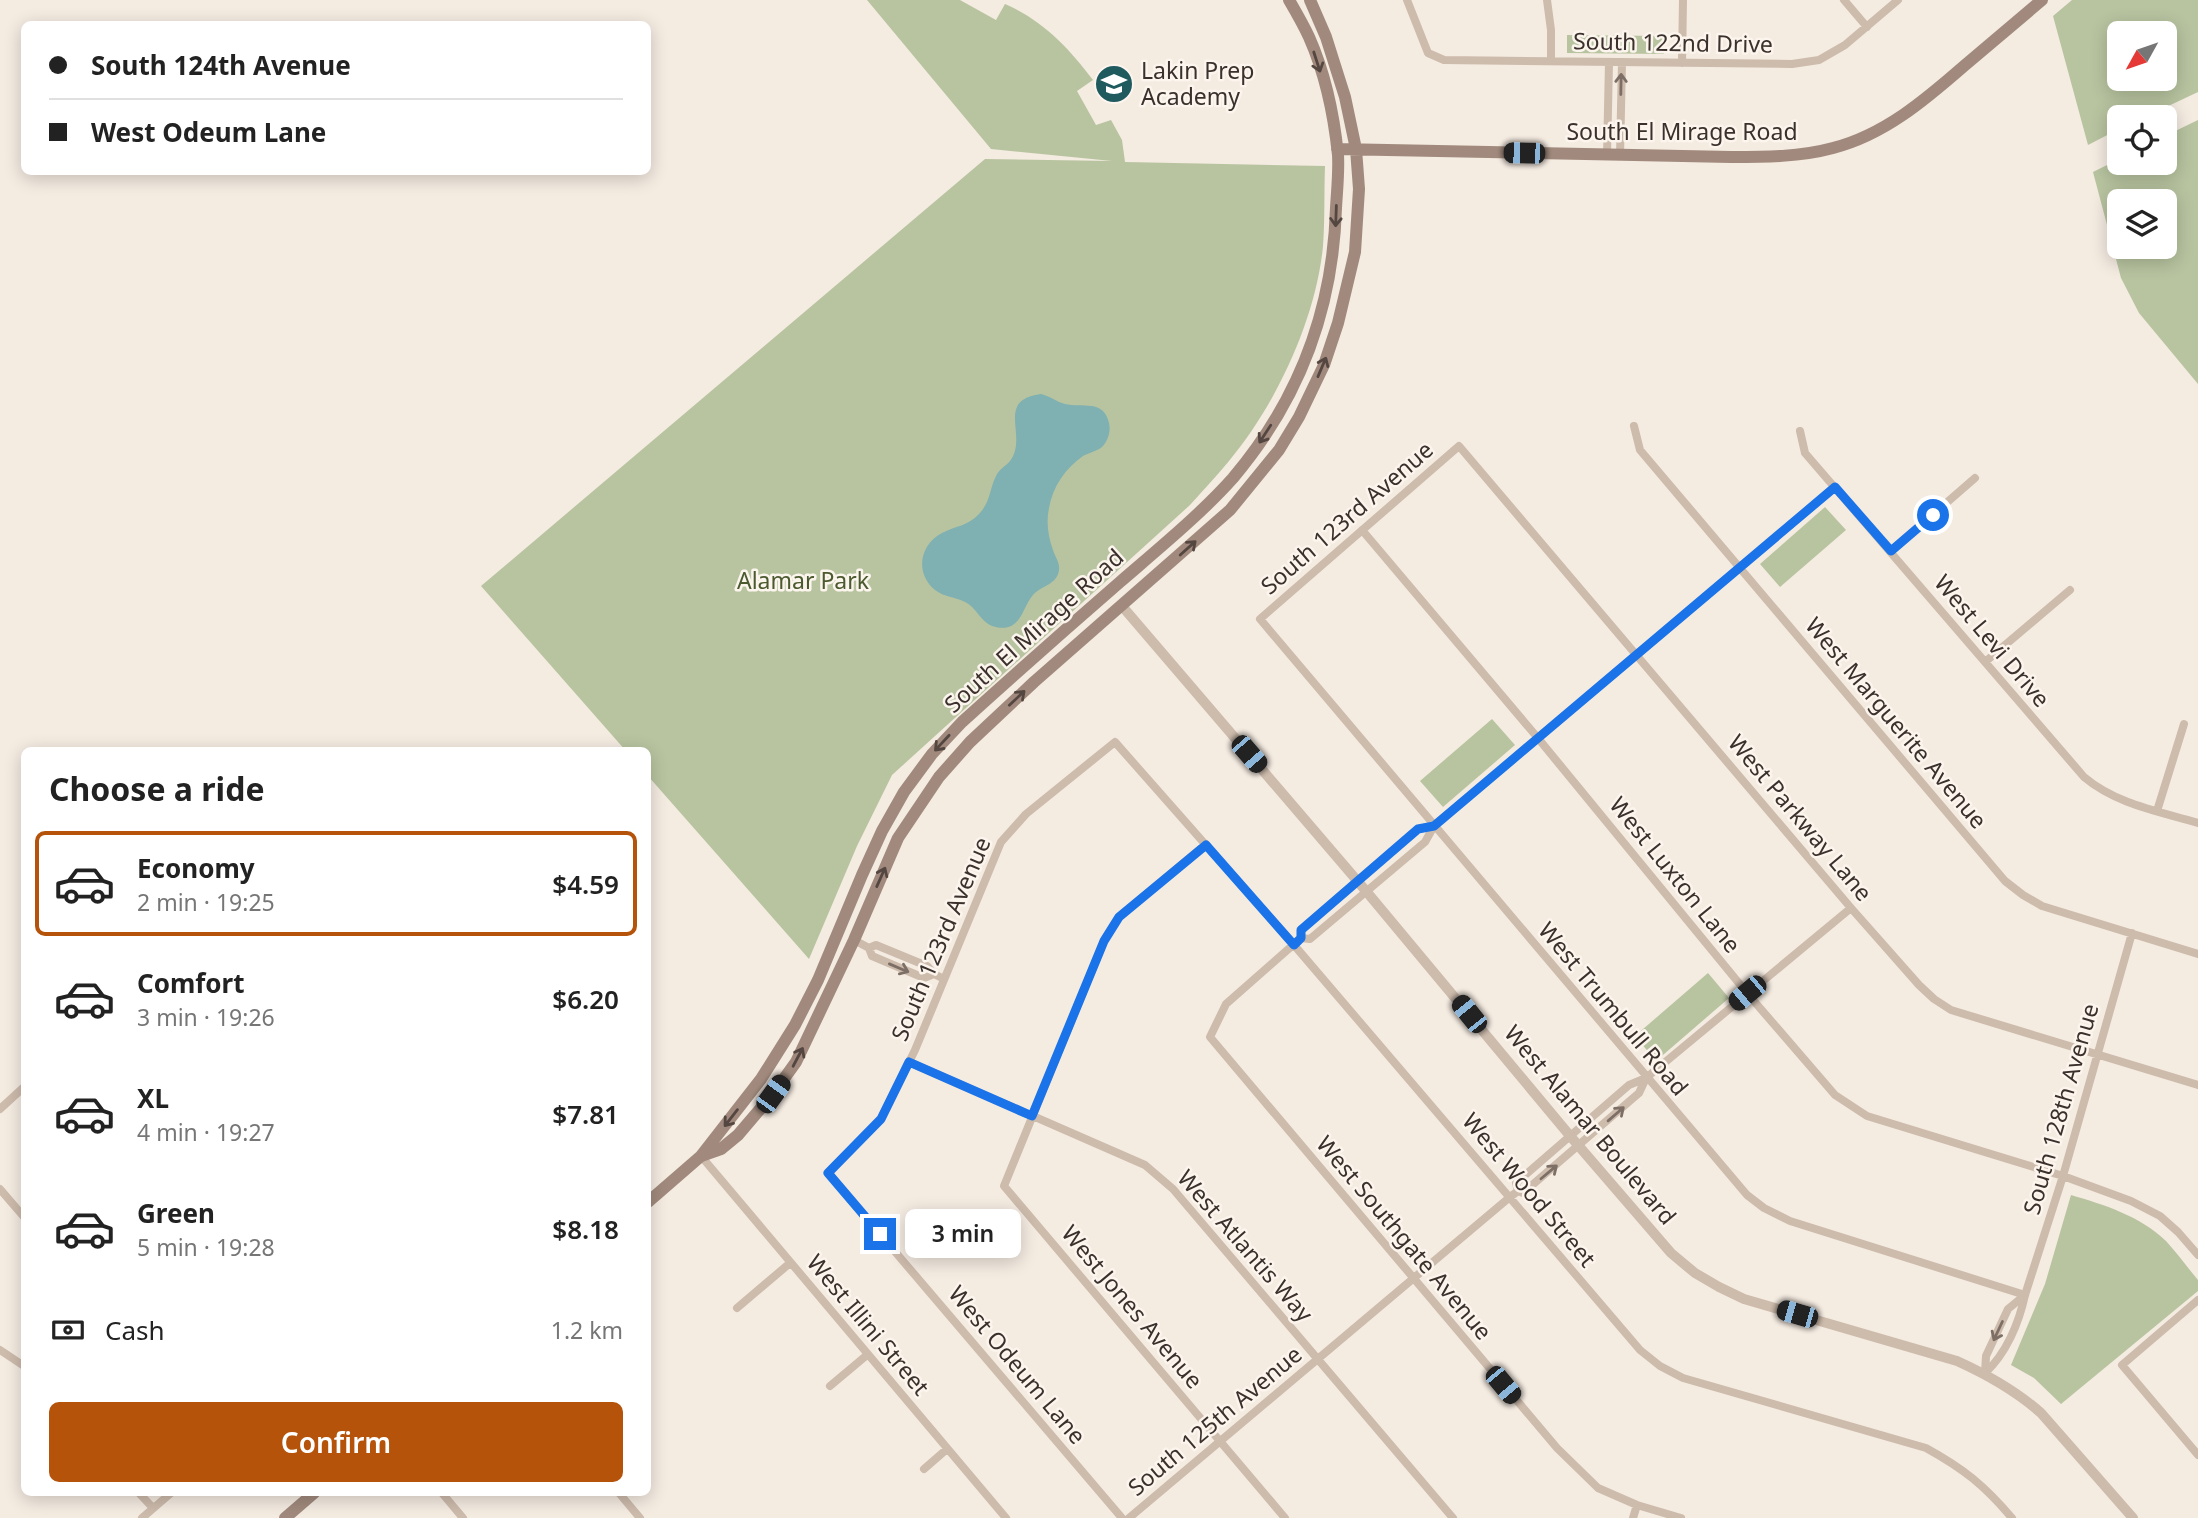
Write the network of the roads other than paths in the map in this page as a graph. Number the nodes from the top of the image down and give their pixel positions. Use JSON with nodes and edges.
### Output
{"nodes":[{"id":1,"x":1289,"y":0,"type":"edge"},
{"id":2,"x":1310,"y":0,"type":"edge"},
{"id":3,"x":1407,"y":0,"type":"edge"},
{"id":4,"x":1547,"y":0,"type":"edge"},
{"id":5,"x":1682,"y":0,"type":"edge"},
{"id":6,"x":1844,"y":0,"type":"edge"},
{"id":7,"x":1898,"y":0,"type":"edge"},
{"id":8,"x":2042,"y":0,"type":"edge"},
{"id":9,"x":1867,"y":27,"type":"junction"},
{"id":10,"x":1551,"y":61,"type":"junction"},
{"id":11,"x":1609,"y":62,"type":"junction"},
{"id":12,"x":1622,"y":62,"type":"junction"},
{"id":13,"x":1682,"y":63,"type":"junction"},
{"id":14,"x":1337,"y":149,"type":"junction"},
{"id":15,"x":1356,"y":149,"type":"junction"},
{"id":16,"x":1614,"y":156,"type":"junction"},
{"id":17,"x":1634,"y":426,"type":"dead end"},
{"id":18,"x":1800,"y":431,"type":"dead end"},
{"id":19,"x":1460,"y":446,"type":"joint"},
{"id":20,"x":1975,"y":478,"type":"dead end"},
{"id":21,"x":1835,"y":487,"type":"junction"},
{"id":22,"x":1362,"y":530,"type":"junction"},
{"id":23,"x":1891,"y":551,"type":"junction"},
{"id":24,"x":1738,"y":568,"type":"junction"},
{"id":25,"x":2070,"y":590,"type":"dead end"},
{"id":26,"x":1122,"y":606,"type":"junction"},
{"id":27,"x":1260,"y":619,"type":"joint"},
{"id":28,"x":1637,"y":655,"type":"junction"},
{"id":29,"x":1985,"y":662,"type":"junction"},
{"id":30,"x":2184,"y":724,"type":"dead end"},
{"id":31,"x":1537,"y":737,"type":"junction"},
{"id":32,"x":1115,"y":742,"type":"joint"},
{"id":33,"x":2157,"y":811,"type":"junction"},
{"id":34,"x":2198,"y":823,"type":"edge"},
{"id":35,"x":1434,"y":826,"type":"junction"},
{"id":36,"x":1206,"y":845,"type":"junction"},
{"id":37,"x":1358,"y":881,"type":"junction"},
{"id":38,"x":1366,"y":891,"type":"junction"},
{"id":39,"x":1851,"y":908,"type":"junction"},
{"id":40,"x":2132,"y":933,"type":"junction"},
{"id":41,"x":1301,"y":938,"type":"junction"},
{"id":42,"x":854,"y":940,"type":"junction"},
{"id":43,"x":1294,"y":945,"type":"junction"},
{"id":44,"x":2198,"y":954,"type":"edge"},
{"id":45,"x":944,"y":979,"type":"junction"},
{"id":46,"x":1747,"y":993,"type":"junction"},
{"id":47,"x":2098,"y":1054,"type":"junction"},
{"id":48,"x":909,"y":1062,"type":"junction"},
{"id":49,"x":1646,"y":1078,"type":"junction"},
{"id":50,"x":2198,"y":1085,"type":"edge"},
{"id":51,"x":21,"y":1090,"type":"edge"},
{"id":52,"x":0,"y":1109,"type":"edge"},
{"id":53,"x":1032,"y":1116,"type":"junction"},
{"id":54,"x":1571,"y":1137,"type":"junction"},
{"id":55,"x":1579,"y":1146,"type":"junction"},
{"id":56,"x":701,"y":1156,"type":"junction"},
{"id":57,"x":828,"y":1173,"type":"joint"},
{"id":58,"x":2063,"y":1176,"type":"junction"},
{"id":59,"x":0,"y":1189,"type":"edge"},
{"id":60,"x":1518,"y":1191,"type":"junction"},
{"id":61,"x":1510,"y":1196,"type":"junction"},
{"id":62,"x":651,"y":1199,"type":"edge"},
{"id":63,"x":21,"y":1214,"type":"edge"},
{"id":64,"x":2198,"y":1255,"type":"edge"},
{"id":65,"x":790,"y":1263,"type":"junction"},
{"id":66,"x":1413,"y":1279,"type":"junction"},
{"id":67,"x":2025,"y":1295,"type":"junction"},
{"id":68,"x":2198,"y":1300,"type":"edge"},
{"id":69,"x":737,"y":1308,"type":"dead end"},
{"id":70,"x":0,"y":1350,"type":"edge"},
{"id":71,"x":867,"y":1355,"type":"junction"},
{"id":72,"x":1317,"y":1360,"type":"junction"},
{"id":73,"x":21,"y":1364,"type":"edge"},
{"id":74,"x":1985,"y":1373,"type":"junction"},
{"id":75,"x":831,"y":1386,"type":"dead end"},
{"id":76,"x":1220,"y":1441,"type":"junction"},
{"id":77,"x":947,"y":1449,"type":"junction"},
{"id":78,"x":2198,"y":1455,"type":"edge"},
{"id":79,"x":924,"y":1469,"type":"dead end"},
{"id":80,"x":142,"y":1496,"type":"edge"},
{"id":81,"x":167,"y":1496,"type":"edge"},
{"id":82,"x":445,"y":1496,"type":"edge"},
{"id":83,"x":622,"y":1496,"type":"edge"},
{"id":84,"x":299,"y":1497,"type":"edge"},
{"id":85,"x":1637,"y":1505,"type":"junction"},
{"id":86,"x":153,"y":1508,"type":"junction"},
{"id":87,"x":142,"y":1518,"type":"edge"},
{"id":88,"x":285,"y":1518,"type":"edge"},
{"id":89,"x":463,"y":1518,"type":"edge"},
{"id":90,"x":640,"y":1518,"type":"edge"},
{"id":91,"x":1006,"y":1518,"type":"edge"},
{"id":92,"x":1122,"y":1518,"type":"edge"},
{"id":93,"x":1129,"y":1518,"type":"edge"},
{"id":94,"x":1285,"y":1518,"type":"edge"},
{"id":95,"x":1453,"y":1518,"type":"edge"},
{"id":96,"x":1633,"y":1518,"type":"edge"},
{"id":97,"x":1681,"y":1518,"type":"edge"},
{"id":98,"x":2012,"y":1518,"type":"edge"},
{"id":99,"x":2133,"y":1518,"type":"edge"}],
"edges":[{"from":1,"to":14,"type":"main road","one_way":true},
{"from":2,"to":15,"type":"main road"},
{"from":3,"to":10,"type":"street","name":"South 122nd Drive"},
{"from":4,"to":10,"type":"street"},
{"from":5,"to":13,"type":"street"},
{"from":6,"to":9,"type":"street"},
{"from":7,"to":9,"type":"street","name":"South 122nd Drive"},
{"from":8,"to":16,"type":"main road","name":"South El Mirage Road"},
{"from":9,"to":13,"type":"street","name":"South 122nd Drive"},
{"from":10,"to":11,"type":"street","name":"South 122nd Drive"},
{"from":11,"to":12,"type":"street","name":"South 122nd Drive"},
{"from":11,"to":16,"type":"street"},
{"from":12,"to":13,"type":"street","name":"South 122nd Drive"},
{"from":16,"to":12,"type":"street","one_way":true},
{"from":14,"to":15,"type":"main road","name":"South El Mirage Road"},
{"from":14,"to":56,"type":"main road","name":"South El Mirage Road","one_way":true},
{"from":15,"to":16,"type":"main road","name":"South El Mirage Road"},
{"from":26,"to":15,"type":"main road","name":"South El Mirage Road","one_way":true},
{"from":17,"to":24,"type":"street","name":"West Marguerite Avenue"},
{"from":18,"to":21,"type":"street","name":"West Levi Drive"},
{"from":19,"to":22,"type":"street","name":"South 123rd Avenue"},
{"from":19,"to":28,"type":"street","name":"West Parkway Lane"},
{"from":20,"to":23,"type":"street"},
{"from":21,"to":23,"type":"street","name":"West Levi Drive"},
{"from":21,"to":24,"type":"street"},
{"from":22,"to":27,"type":"street","name":"South 123rd Avenue"},
{"from":22,"to":31,"type":"street","name":"West Luxton Lane"},
{"from":23,"to":29,"type":"street","name":"West Levi Drive"},
{"from":24,"to":28,"type":"street"},
{"from":24,"to":40,"type":"street","name":"West Marguerite Avenue"},
{"from":25,"to":29,"type":"street"},
{"from":26,"to":37,"type":"street","name":"West Alamar Boulevard"},
{"from":42,"to":26,"type":"main road","name":"South El Mirage Road","one_way":true},
{"from":27,"to":35,"type":"street","name":"West Trumbull Road"},
{"from":28,"to":31,"type":"street"},
{"from":28,"to":39,"type":"street","name":"West Parkway Lane"},
{"from":29,"to":33,"type":"street","name":"West Levi Drive"},
{"from":30,"to":33,"type":"street"},
{"from":31,"to":35,"type":"street"},
{"from":31,"to":46,"type":"street","name":"West Luxton Lane"},
{"from":32,"to":36,"type":"street","name":"West Wood Street"},
{"from":32,"to":45,"type":"street","name":"South 123rd Avenue"},
{"from":33,"to":34,"type":"street","name":"West Levi Drive"},
{"from":35,"to":37,"type":"street"},
{"from":35,"to":38,"type":"street"},
{"from":35,"to":49,"type":"street","name":"West Trumbull Road"},
{"from":36,"to":43,"type":"street","name":"West Wood Street"},
{"from":36,"to":53,"type":"street"},
{"from":37,"to":38,"type":"street","name":"West Alamar Boulevard"},
{"from":37,"to":41,"type":"street"},
{"from":38,"to":41,"type":"street"},
{"from":38,"to":54,"type":"street","name":"West Alamar Boulevard"},
{"from":39,"to":46,"type":"street","name":"South 125th Avenue"},
{"from":39,"to":47,"type":"street","name":"West Parkway Lane"},
{"from":40,"to":44,"type":"street","name":"West Marguerite Avenue"},
{"from":40,"to":47,"type":"street","name":"South 128th Avenue"},
{"from":41,"to":43,"type":"street"},
{"from":42,"to":45,"type":"street"},
{"from":56,"to":42,"type":"main road","name":"South El Mirage Road","one_way":true},
{"from":43,"to":61,"type":"street","name":"West Wood Street"},
{"from":43,"to":66,"type":"street","name":"West Southgate Avenue"},
{"from":45,"to":48,"type":"street","name":"South 123rd Avenue"},
{"from":46,"to":49,"type":"street","name":"South 125th Avenue"},
{"from":46,"to":58,"type":"street","name":"West Luxton Lane"},
{"from":47,"to":50,"type":"street","name":"West Parkway Lane"},
{"from":47,"to":58,"type":"street","name":"South 128th Avenue"},
{"from":48,"to":53,"type":"street","name":"West Atlantis Way"},
{"from":48,"to":57,"type":"street","name":"South 123rd Avenue"},
{"from":49,"to":54,"type":"street","name":"South 125th Avenue"},
{"from":55,"to":49,"type":"street","name":"South 125th Avenue","one_way":true},
{"from":49,"to":67,"type":"street","name":"West Trumbull Road"},
{"from":51,"to":52,"type":"street"},
{"from":53,"to":72,"type":"street","name":"West Atlantis Way"},
{"from":53,"to":76,"type":"street","name":"West Jones Avenue"},
{"from":54,"to":55,"type":"street","name":"West Alamar Boulevard"},
{"from":54,"to":60,"type":"street","name":"South 125th Avenue"},
{"from":60,"to":55,"type":"street","name":"South 125th Avenue","one_way":true},
{"from":55,"to":74,"type":"street","name":"West Alamar Boulevard"},
{"from":56,"to":62,"type":"main road","name":"South El Mirage Road"},
{"from":56,"to":65,"type":"street","name":"West Illini Street"},
{"from":57,"to":92,"type":"street","name":"West Odeum Lane"},
{"from":58,"to":64,"type":"street","name":"West Luxton Lane"},
{"from":58,"to":67,"type":"street","name":"South 128th Avenue"},
{"from":59,"to":63,"type":"street"},
{"from":60,"to":61,"type":"street","name":"South 125th Avenue"},
{"from":61,"to":66,"type":"street","name":"South 125th Avenue"},
{"from":61,"to":98,"type":"street","name":"West Wood Street"},
{"from":65,"to":69,"type":"street"},
{"from":65,"to":71,"type":"street","name":"West Illini Street"},
{"from":66,"to":72,"type":"street","name":"South 125th Avenue"},
{"from":66,"to":85,"type":"street","name":"West Southgate Avenue"},
{"from":67,"to":74,"type":"street","name":"South 128th Avenue"},
{"from":67,"to":74,"type":"street","name":"South 128th Avenue","one_way":true},
{"from":68,"to":78,"type":"street"},
{"from":70,"to":73,"type":"street"},
{"from":71,"to":75,"type":"street"},
{"from":71,"to":77,"type":"street","name":"West Illini Street"},
{"from":72,"to":76,"type":"street","name":"South 125th Avenue"},
{"from":72,"to":95,"type":"street","name":"West Atlantis Way"},
{"from":74,"to":99,"type":"street","name":"West Alamar Boulevard"},
{"from":76,"to":93,"type":"street","name":"South 125th Avenue"},
{"from":76,"to":94,"type":"street","name":"West Jones Avenue"},
{"from":77,"to":79,"type":"street"},
{"from":77,"to":91,"type":"street","name":"West Illini Street"},
{"from":80,"to":86,"type":"street"},
{"from":81,"to":86,"type":"street"},
{"from":82,"to":89,"type":"street"},
{"from":83,"to":90,"type":"street"},
{"from":84,"to":88,"type":"main road"},
{"from":85,"to":96,"type":"street"},
{"from":85,"to":97,"type":"street","name":"West Southgate Avenue"},
{"from":86,"to":87,"type":"street"}]}
